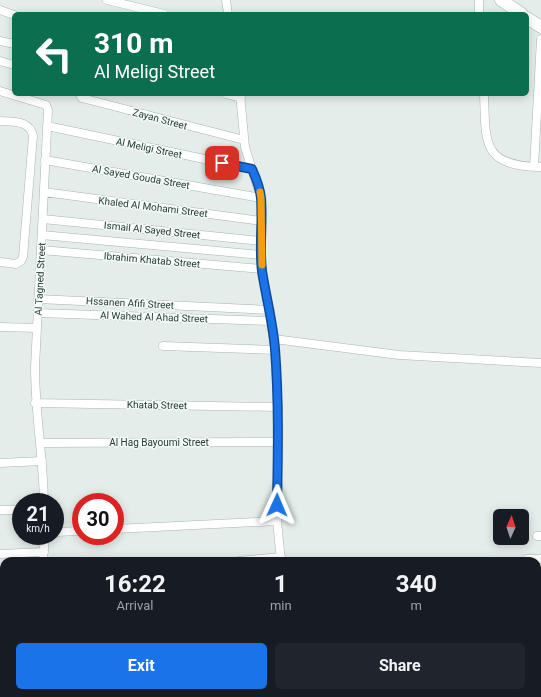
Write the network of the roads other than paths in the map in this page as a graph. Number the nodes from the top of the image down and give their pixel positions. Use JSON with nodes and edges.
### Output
{"nodes":[{"id":1,"x":108,"y":0,"type":"edge"},
{"id":2,"x":226,"y":0,"type":"edge"},
{"id":3,"x":479,"y":0,"type":"edge"},
{"id":4,"x":501,"y":0,"type":"edge"},
{"id":5,"x":0,"y":10,"type":"edge"},
{"id":6,"x":156,"y":12,"type":"edge"},
{"id":7,"x":228,"y":12,"type":"edge"},
{"id":8,"x":479,"y":12,"type":"edge"},
{"id":9,"x":519,"y":12,"type":"edge"},
{"id":10,"x":12,"y":13,"type":"edge"},
{"id":11,"x":529,"y":19,"type":"edge"},
{"id":12,"x":541,"y":27,"type":"edge"},
{"id":13,"x":541,"y":39,"type":"edge"},
{"id":14,"x":0,"y":41,"type":"edge"},
{"id":15,"x":12,"y":44,"type":"edge"},
{"id":16,"x":0,"y":61,"type":"edge"},
{"id":17,"x":12,"y":64,"type":"edge"},
{"id":18,"x":0,"y":91,"type":"edge"},
{"id":19,"x":12,"y":95,"type":"edge"},
{"id":20,"x":16,"y":96,"type":"edge"},
{"id":21,"x":80,"y":96,"type":"edge"},
{"id":22,"x":240,"y":96,"type":"edge"},
{"id":23,"x":484,"y":96,"type":"edge"},
{"id":24,"x":0,"y":121,"type":"edge"},
{"id":25,"x":47,"y":126,"type":"junction"},
{"id":26,"x":244,"y":140,"type":"junction"},
{"id":27,"x":45,"y":160,"type":"junction"},
{"id":28,"x":537,"y":167,"type":"edge"},
{"id":29,"x":252,"y":169,"type":"junction"},
{"id":30,"x":44,"y":192,"type":"junction"},
{"id":31,"x":261,"y":198,"type":"junction"},
{"id":32,"x":43,"y":219,"type":"junction"},
{"id":33,"x":261,"y":221,"type":"junction"},
{"id":34,"x":42,"y":235,"type":"junction"},
{"id":35,"x":261,"y":241,"type":"junction"},
{"id":36,"x":41,"y":250,"type":"junction"},
{"id":37,"x":261,"y":255,"type":"junction"},
{"id":38,"x":0,"y":262,"type":"edge"},
{"id":39,"x":262,"y":269,"type":"junction"},
{"id":40,"x":38,"y":299,"type":"junction"},
{"id":41,"x":270,"y":310,"type":"junction"},
{"id":42,"x":38,"y":313,"type":"junction"},
{"id":43,"x":271,"y":321,"type":"junction"},
{"id":44,"x":0,"y":327,"type":"edge"},
{"id":45,"x":37,"y":328,"type":"junction"},
{"id":46,"x":274,"y":339,"type":"junction"},
{"id":47,"x":163,"y":346,"type":"dead end"},
{"id":48,"x":275,"y":350,"type":"junction"},
{"id":49,"x":541,"y":364,"type":"edge"},
{"id":50,"x":36,"y":403,"type":"junction"},
{"id":51,"x":278,"y":407,"type":"junction"},
{"id":52,"x":278,"y":442,"type":"junction"},
{"id":53,"x":40,"y":443,"type":"junction"},
{"id":54,"x":42,"y":461,"type":"junction"},
{"id":55,"x":0,"y":463,"type":"edge"},
{"id":56,"x":44,"y":493,"type":"edge"},
{"id":57,"x":0,"y":510,"type":"edge"},
{"id":58,"x":12,"y":510,"type":"edge"},
{"id":59,"x":277,"y":521,"type":"junction"},
{"id":60,"x":124,"y":529,"type":"edge"},
{"id":61,"x":45,"y":545,"type":"edge"},
{"id":62,"x":0,"y":554,"type":"edge"},
{"id":63,"x":44,"y":557,"type":"edge"},
{"id":64,"x":281,"y":557,"type":"edge"}],
"edges":[{"from":1,"to":6,"type":"street"},
{"from":2,"to":7,"type":"street"},
{"from":3,"to":8,"type":"street"},
{"from":4,"to":9,"type":"main road"},
{"from":5,"to":10,"type":"street"},
{"from":11,"to":12,"type":"main road"},
{"from":13,"to":28,"type":"street"},
{"from":14,"to":15,"type":"street"},
{"from":16,"to":17,"type":"street"},
{"from":18,"to":19,"type":"street","name":"Al Tagned Street"},
{"from":20,"to":25,"type":"street","name":"Al Tagned Street"},
{"from":21,"to":26,"type":"street","name":"Zayan Street"},
{"from":22,"to":26,"type":"street"},
{"from":23,"to":28,"type":"street"},
{"from":24,"to":38,"type":"street"},
{"from":25,"to":27,"type":"street","name":"Al Tagned Street"},
{"from":25,"to":29,"type":"street","name":"Al Meligi Street"},
{"from":26,"to":29,"type":"street"},
{"from":27,"to":30,"type":"street","name":"Al Tagned Street"},
{"from":27,"to":31,"type":"street","name":"Al Sayed Gouda Street"},
{"from":29,"to":31,"type":"street"},
{"from":30,"to":32,"type":"street","name":"Al Tagned Street"},
{"from":30,"to":33,"type":"street","name":"Khaled Al Mohami Street"},
{"from":31,"to":33,"type":"street"},
{"from":32,"to":34,"type":"street","name":"Al Tagned Street"},
{"from":32,"to":35,"type":"street","name":"Ismail Al Sayed Street"},
{"from":33,"to":35,"type":"street"},
{"from":34,"to":36,"type":"street","name":"Al Tagned Street"},
{"from":34,"to":37,"type":"street"},
{"from":35,"to":37,"type":"street"},
{"from":36,"to":39,"type":"street","name":"Ibrahim Khatab Street"},
{"from":36,"to":40,"type":"street","name":"Al Tagned Street"},
{"from":37,"to":39,"type":"street"},
{"from":39,"to":41,"type":"street"},
{"from":40,"to":41,"type":"street","name":"Hssanen Afifi Street"},
{"from":40,"to":42,"type":"street","name":"Al Tagned Street"},
{"from":41,"to":43,"type":"street"},
{"from":42,"to":43,"type":"street","name":"Al Wahed Al Ahad Street"},
{"from":42,"to":45,"type":"street","name":"Al Tagned Street"},
{"from":43,"to":46,"type":"street"},
{"from":44,"to":45,"type":"street"},
{"from":45,"to":50,"type":"street","name":"Al Tagned Street"},
{"from":46,"to":48,"type":"street"},
{"from":46,"to":49,"type":"street"},
{"from":47,"to":48,"type":"street"},
{"from":48,"to":51,"type":"street"},
{"from":50,"to":51,"type":"street","name":"Khatab Street"},
{"from":50,"to":53,"type":"street","name":"Al Tagned Street"},
{"from":51,"to":52,"type":"street"},
{"from":52,"to":53,"type":"street","name":"Al Hag Bayoumi Street"},
{"from":52,"to":59,"type":"street"},
{"from":53,"to":54,"type":"street","name":"Al Tagned Street"},
{"from":54,"to":55,"type":"street"},
{"from":54,"to":56,"type":"street","name":"Al Tagned Street"},
{"from":57,"to":58,"type":"street"},
{"from":59,"to":60,"type":"street"},
{"from":59,"to":64,"type":"street"},
{"from":61,"to":63,"type":"street"},
{"from":62,"to":63,"type":"street"}]}
